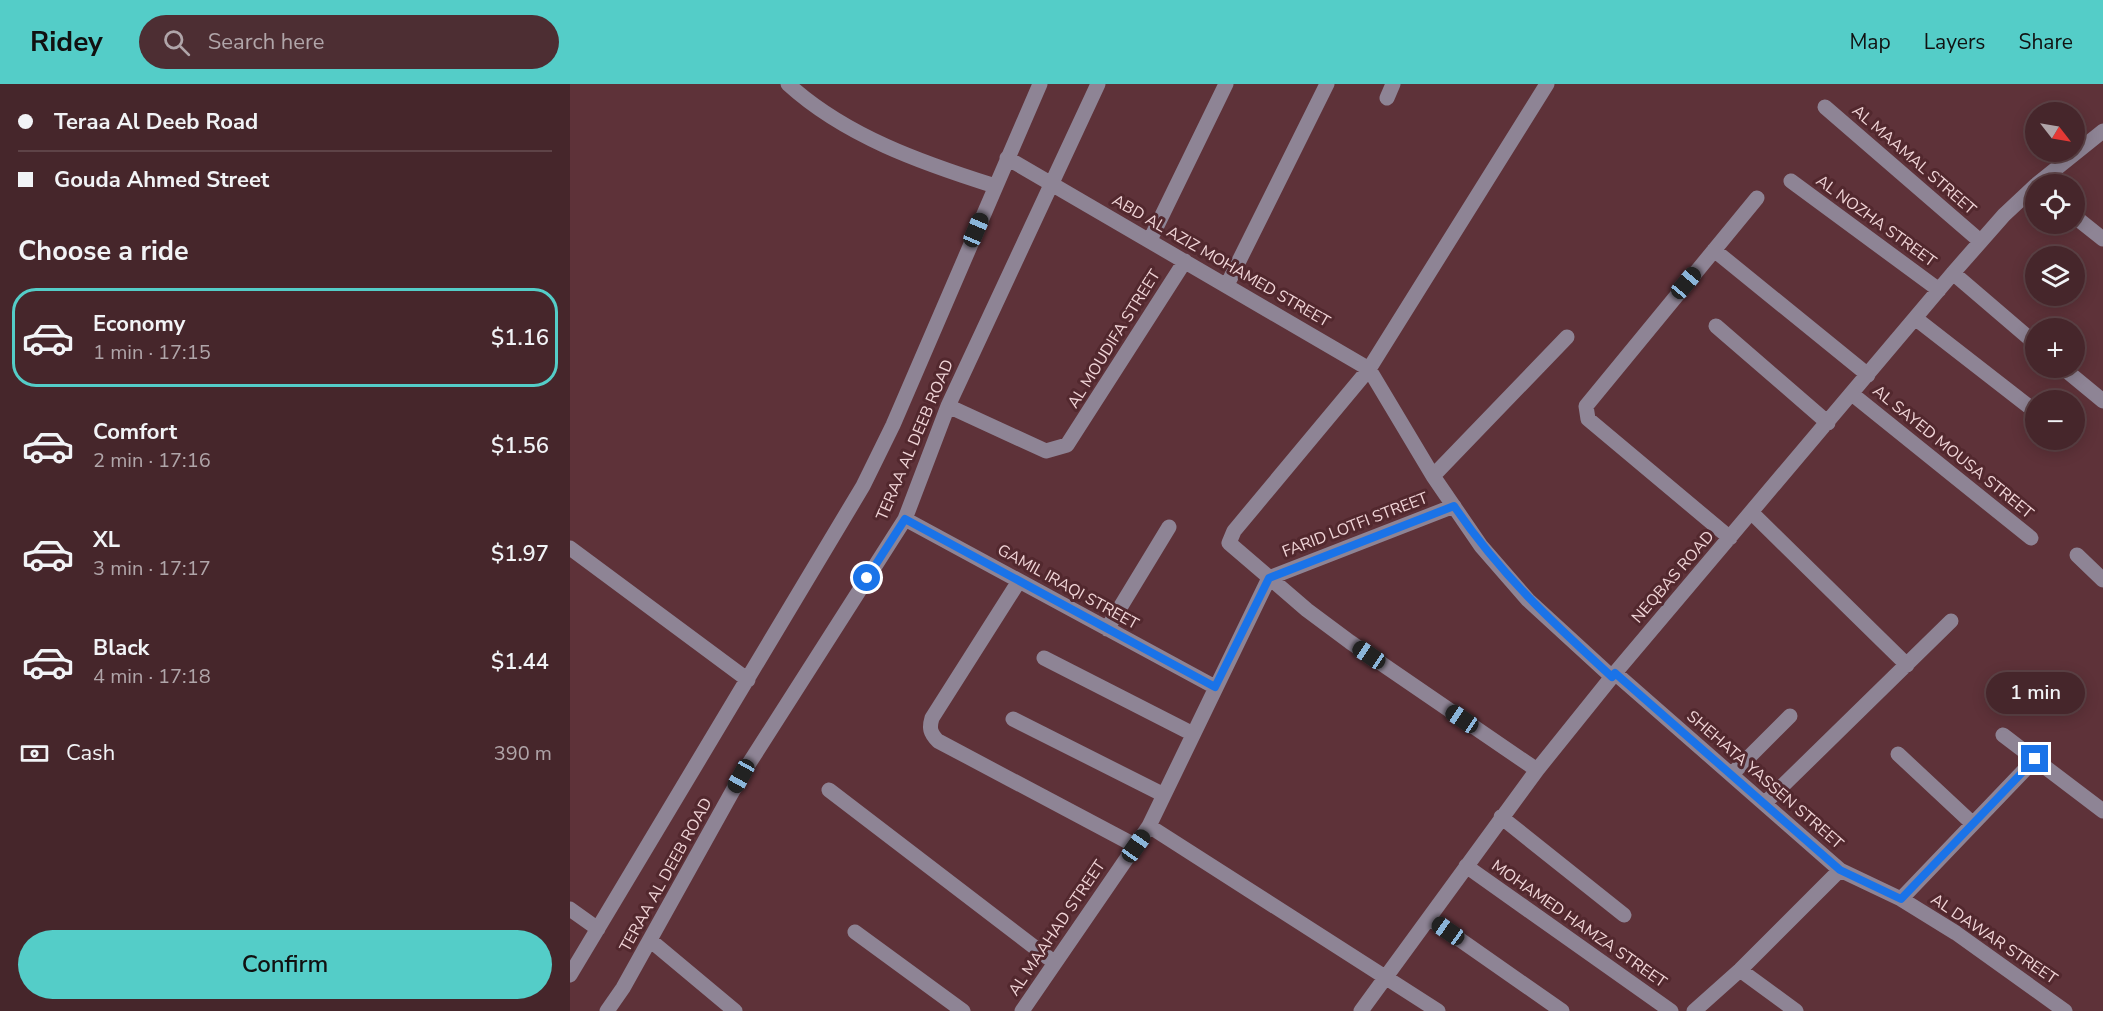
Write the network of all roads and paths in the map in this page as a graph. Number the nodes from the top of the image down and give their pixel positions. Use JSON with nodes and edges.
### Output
{"nodes":[{"id":1,"x":788,"y":84,"type":"edge"},
{"id":2,"x":1040,"y":84,"type":"edge"},
{"id":3,"x":1098,"y":84,"type":"edge"},
{"id":4,"x":1226,"y":84,"type":"edge"},
{"id":5,"x":1327,"y":84,"type":"edge"},
{"id":6,"x":1547,"y":84,"type":"edge"},
{"id":7,"x":1825,"y":107,"type":"dead end"},
{"id":8,"x":2103,"y":131,"type":"edge"},
{"id":9,"x":1014,"y":162,"type":"junction"},
{"id":10,"x":2050,"y":174,"type":"edge"},
{"id":11,"x":1048,"y":181,"type":"junction"},
{"id":12,"x":1791,"y":181,"type":"dead end"},
{"id":13,"x":995,"y":186,"type":"junction"},
{"id":14,"x":2025,"y":195,"type":"edge"},
{"id":15,"x":1757,"y":198,"type":"dead end"},
{"id":16,"x":2085,"y":225,"type":"edge"},
{"id":17,"x":2103,"y":239,"type":"edge"},
{"id":18,"x":1149,"y":240,"type":"junction"},
{"id":19,"x":1980,"y":241,"type":"junction"},
{"id":20,"x":1714,"y":250,"type":"junction"},
{"id":21,"x":1185,"y":261,"type":"junction"},
{"id":22,"x":1953,"y":273,"type":"junction"},
{"id":23,"x":1227,"y":285,"type":"junction"},
{"id":24,"x":1939,"y":290,"type":"junction"},
{"id":25,"x":1915,"y":318,"type":"junction"},
{"id":26,"x":1716,"y":326,"type":"dead end"},
{"id":27,"x":2025,"y":335,"type":"edge"},
{"id":28,"x":1568,"y":337,"type":"dead end"},
{"id":29,"x":1369,"y":369,"type":"junction"},
{"id":30,"x":1868,"y":375,"type":"junction"},
{"id":31,"x":2075,"y":378,"type":"edge"},
{"id":32,"x":1852,"y":394,"type":"junction"},
{"id":33,"x":2103,"y":401,"type":"edge"},
{"id":34,"x":2025,"y":403,"type":"edge"},
{"id":35,"x":948,"y":406,"type":"junction"},
{"id":36,"x":1828,"y":423,"type":"junction"},
{"id":37,"x":1432,"y":476,"type":"junction"},
{"id":38,"x":1454,"y":506,"type":"junction"},
{"id":39,"x":1752,"y":513,"type":"junction"},
{"id":40,"x":905,"y":519,"type":"junction"},
{"id":41,"x":1169,"y":527,"type":"dead end"},
{"id":42,"x":1730,"y":538,"type":"junction"},
{"id":43,"x":2031,"y":538,"type":"dead end"},
{"id":44,"x":570,"y":548,"type":"edge"},
{"id":45,"x":2077,"y":555,"type":"dead end"},
{"id":46,"x":1269,"y":578,"type":"junction"},
{"id":47,"x":2103,"y":580,"type":"edge"},
{"id":48,"x":1019,"y":581,"type":"junction"},
{"id":49,"x":1951,"y":621,"type":"dead end"},
{"id":50,"x":1107,"y":629,"type":"junction"},
{"id":51,"x":1044,"y":658,"type":"dead end"},
{"id":52,"x":1907,"y":665,"type":"junction"},
{"id":53,"x":1614,"y":675,"type":"junction"},
{"id":54,"x":747,"y":680,"type":"junction"},
{"id":55,"x":1215,"y":687,"type":"junction"},
{"id":56,"x":1790,"y":716,"type":"dead end"},
{"id":57,"x":1013,"y":719,"type":"dead end"},
{"id":58,"x":1193,"y":734,"type":"junction"},
{"id":59,"x":2003,"y":735,"type":"dead end"},
{"id":60,"x":1898,"y":754,"type":"dead end"},
{"id":61,"x":2035,"y":759,"type":"junction"},
{"id":62,"x":1537,"y":770,"type":"junction"},
{"id":63,"x":1732,"y":774,"type":"junction"},
{"id":64,"x":829,"y":790,"type":"dead end"},
{"id":65,"x":1164,"y":795,"type":"junction"},
{"id":66,"x":1765,"y":803,"type":"junction"},
{"id":67,"x":2103,"y":811,"type":"edge"},
{"id":68,"x":1501,"y":817,"type":"junction"},
{"id":69,"x":1973,"y":824,"type":"junction"},
{"id":70,"x":1149,"y":826,"type":"junction"},
{"id":71,"x":1136,"y":846,"type":"junction"},
{"id":72,"x":1466,"y":866,"type":"junction"},
{"id":73,"x":1840,"y":870,"type":"junction"},
{"id":74,"x":1901,"y":899,"type":"junction"},
{"id":75,"x":570,"y":909,"type":"edge"},
{"id":76,"x":1624,"y":915,"type":"dead end"},
{"id":77,"x":1429,"y":918,"type":"junction"},
{"id":78,"x":598,"y":929,"type":"junction"},
{"id":79,"x":855,"y":932,"type":"dead end"},
{"id":80,"x":650,"y":940,"type":"junction"},
{"id":81,"x":1055,"y":963,"type":"junction"},
{"id":82,"x":1740,"y":970,"type":"junction"},
{"id":83,"x":570,"y":975,"type":"edge"},
{"id":84,"x":1387,"y":978,"type":"junction"},
{"id":85,"x":607,"y":1011,"type":"edge"},
{"id":86,"x":735,"y":1011,"type":"edge"},
{"id":87,"x":963,"y":1011,"type":"edge"},
{"id":88,"x":1022,"y":1011,"type":"edge"},
{"id":89,"x":1361,"y":1011,"type":"edge"},
{"id":90,"x":1438,"y":1011,"type":"edge"},
{"id":91,"x":1562,"y":1011,"type":"edge"},
{"id":92,"x":1671,"y":1011,"type":"edge"},
{"id":93,"x":1694,"y":1011,"type":"edge"},
{"id":94,"x":1796,"y":1011,"type":"edge"},
{"id":95,"x":2066,"y":1011,"type":"edge"}],
"edges":[{"from":1,"to":13,"type":"street"},
{"from":2,"to":9,"type":"street","name":"TERAA AL DEEB ROAD"},
{"from":3,"to":11,"type":"street","name":"TERAA AL DEEB ROAD"},
{"from":4,"to":18,"type":"street"},
{"from":5,"to":23,"type":"street"},
{"from":6,"to":29,"type":"street"},
{"from":7,"to":19,"type":"street","name":"AL MAAMAL STREET"},
{"from":8,"to":10,"type":"street","name":"NEQBAS ROAD"},
{"from":9,"to":11,"type":"street","name":"ABD AL AZIZ MOHAMED STREET"},
{"from":9,"to":13,"type":"street","name":"TERAA AL DEEB ROAD"},
{"from":11,"to":18,"type":"street","name":"ABD AL AZIZ MOHAMED STREET"},
{"from":11,"to":35,"type":"street","name":"TERAA AL DEEB ROAD"},
{"from":12,"to":24,"type":"street","name":"AL NOZHA STREET"},
{"from":13,"to":54,"type":"street","name":"TERAA AL DEEB ROAD"},
{"from":14,"to":19,"type":"street","name":"NEQBAS ROAD"},
{"from":15,"to":20,"type":"street"},
{"from":16,"to":17,"type":"street"},
{"from":18,"to":21,"type":"street","name":"ABD AL AZIZ MOHAMED STREET"},
{"from":19,"to":22,"type":"street","name":"NEQBAS ROAD"},
{"from":20,"to":30,"type":"street"},
{"from":20,"to":42,"type":"street"},
{"from":21,"to":23,"type":"street","name":"ABD AL AZIZ MOHAMED STREET"},
{"from":21,"to":35,"type":"street","name":"AL MOUDIFA STREET"},
{"from":22,"to":24,"type":"street","name":"NEQBAS ROAD"},
{"from":22,"to":27,"type":"street"},
{"from":23,"to":29,"type":"street","name":"ABD AL AZIZ MOHAMED STREET"},
{"from":24,"to":25,"type":"street","name":"NEQBAS ROAD"},
{"from":25,"to":30,"type":"street","name":"NEQBAS ROAD"},
{"from":25,"to":34,"type":"street"},
{"from":26,"to":36,"type":"street"},
{"from":28,"to":37,"type":"street"},
{"from":29,"to":37,"type":"street","name":"SHEHATA YASSEN STREET"},
{"from":29,"to":46,"type":"street"},
{"from":30,"to":32,"type":"street","name":"NEQBAS ROAD"},
{"from":31,"to":33,"type":"street"},
{"from":32,"to":36,"type":"street","name":"NEQBAS ROAD"},
{"from":32,"to":43,"type":"street","name":"AL SAYED MOUSA STREET"},
{"from":35,"to":40,"type":"street","name":"TERAA AL DEEB ROAD"},
{"from":36,"to":39,"type":"street","name":"NEQBAS ROAD"},
{"from":37,"to":38,"type":"street","name":"SHEHATA YASSEN STREET"},
{"from":38,"to":46,"type":"street","name":"FARID LOTFI STREET"},
{"from":38,"to":53,"type":"street","name":"SHEHATA YASSEN STREET"},
{"from":39,"to":42,"type":"street","name":"NEQBAS ROAD"},
{"from":39,"to":52,"type":"street"},
{"from":40,"to":48,"type":"street","name":"GAMIL IRAQI STREET"},
{"from":40,"to":80,"type":"street","name":"TERAA AL DEEB ROAD"},
{"from":41,"to":50,"type":"street"},
{"from":42,"to":53,"type":"street","name":"NEQBAS ROAD"},
{"from":44,"to":54,"type":"street"},
{"from":45,"to":47,"type":"street"},
{"from":46,"to":55,"type":"street","name":"AL MAAHAD STREET"},
{"from":46,"to":62,"type":"street"},
{"from":48,"to":50,"type":"street","name":"GAMIL IRAQI STREET"},
{"from":48,"to":71,"type":"street"},
{"from":49,"to":52,"type":"street"},
{"from":50,"to":55,"type":"street","name":"GAMIL IRAQI STREET"},
{"from":51,"to":58,"type":"street"},
{"from":52,"to":66,"type":"street"},
{"from":53,"to":62,"type":"street","name":"NEQBAS ROAD"},
{"from":53,"to":63,"type":"street","name":"SHEHATA YASSEN STREET"},
{"from":54,"to":78,"type":"street","name":"TERAA AL DEEB ROAD"},
{"from":55,"to":58,"type":"street","name":"AL MAAHAD STREET"},
{"from":56,"to":63,"type":"street"},
{"from":57,"to":65,"type":"street"},
{"from":58,"to":65,"type":"street","name":"AL MAAHAD STREET"},
{"from":59,"to":61,"type":"street"},
{"from":60,"to":69,"type":"street"},
{"from":61,"to":67,"type":"street"},
{"from":61,"to":69,"type":"street"},
{"from":62,"to":68,"type":"street","name":"NEQBAS ROAD"},
{"from":63,"to":66,"type":"street","name":"SHEHATA YASSEN STREET"},
{"from":64,"to":81,"type":"street"},
{"from":65,"to":70,"type":"street","name":"AL MAAHAD STREET"},
{"from":66,"to":73,"type":"street","name":"SHEHATA YASSEN STREET"},
{"from":68,"to":72,"type":"street","name":"NEQBAS ROAD"},
{"from":68,"to":76,"type":"street"},
{"from":69,"to":74,"type":"street"},
{"from":70,"to":71,"type":"street","name":"AL MAAHAD STREET"},
{"from":70,"to":84,"type":"street"},
{"from":71,"to":81,"type":"street","name":"AL MAAHAD STREET"},
{"from":72,"to":77,"type":"street","name":"NEQBAS ROAD"},
{"from":72,"to":92,"type":"street","name":"MOHAMED HAMZA STREET"},
{"from":73,"to":74,"type":"street","name":"SHEHATA YASSEN STREET"},
{"from":73,"to":82,"type":"street"},
{"from":74,"to":95,"type":"street","name":"AL DAWAR STREET"},
{"from":75,"to":78,"type":"street"},
{"from":77,"to":84,"type":"street","name":"NEQBAS ROAD"},
{"from":77,"to":91,"type":"street"},
{"from":78,"to":83,"type":"street","name":"TERAA AL DEEB ROAD"},
{"from":79,"to":87,"type":"street"},
{"from":80,"to":85,"type":"street","name":"TERAA AL DEEB ROAD"},
{"from":80,"to":86,"type":"street"},
{"from":81,"to":88,"type":"street","name":"AL MAAHAD STREET"},
{"from":82,"to":93,"type":"street"},
{"from":82,"to":94,"type":"street"},
{"from":84,"to":89,"type":"street","name":"NEQBAS ROAD"},
{"from":84,"to":90,"type":"street"}]}
